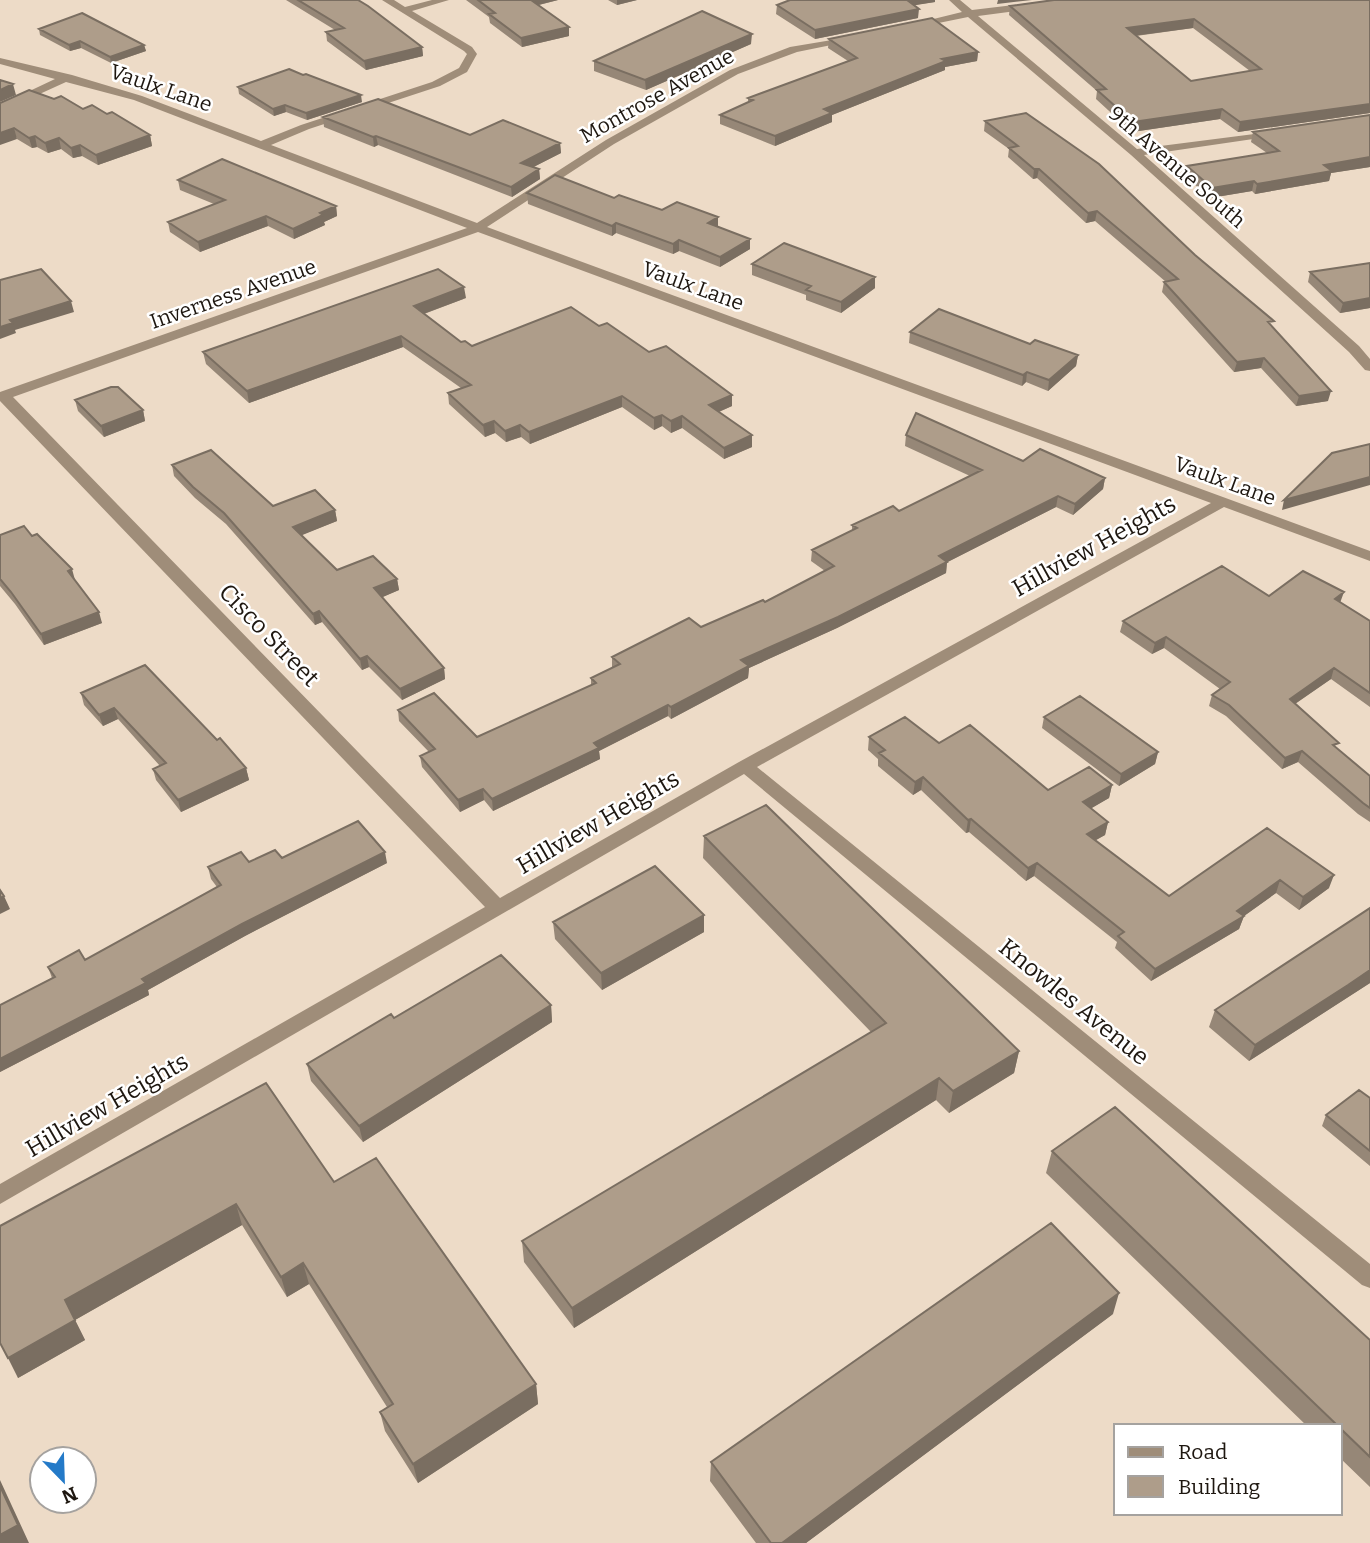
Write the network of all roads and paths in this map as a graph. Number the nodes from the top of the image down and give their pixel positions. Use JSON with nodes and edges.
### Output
{"nodes":[{"id":1,"x":387,"y":0,"type":"edge"},
{"id":2,"x":444,"y":0,"type":"edge"},
{"id":3,"x":954,"y":0,"type":"edge"},
{"id":4,"x":1077,"y":0,"type":"edge"},
{"id":5,"x":405,"y":10,"type":"junction"},
{"id":6,"x":968,"y":14,"type":"junction"},
{"id":7,"x":901,"y":28,"type":"edge"},
{"id":8,"x":861,"y":36,"type":"edge"},
{"id":9,"x":0,"y":61,"type":"edge"},
{"id":10,"x":68,"y":77,"type":"junction"},
{"id":11,"x":0,"y":109,"type":"edge"},
{"id":12,"x":1287,"y":131,"type":"edge"},
{"id":13,"x":263,"y":144,"type":"junction"},
{"id":14,"x":1135,"y":153,"type":"junction"},
{"id":15,"x":478,"y":228,"type":"junction"},
{"id":16,"x":1370,"y":346,"type":"edge"},
{"id":17,"x":1354,"y":349,"type":"junction"},
{"id":18,"x":1370,"y":367,"type":"edge"},
{"id":19,"x":2,"y":396,"type":"edge"},
{"id":20,"x":1225,"y":501,"type":"junction"},
{"id":21,"x":1370,"y":556,"type":"edge"},
{"id":22,"x":745,"y":766,"type":"junction"},
{"id":23,"x":498,"y":908,"type":"junction"},
{"id":24,"x":0,"y":1195,"type":"edge"},
{"id":25,"x":1370,"y":1278,"type":"edge"}],
"edges":[{"from":1,"to":5,"type":"street"},
{"from":2,"to":5,"type":"street"},
{"from":3,"to":6,"type":"street","name":"9th Avenue South"},
{"from":4,"to":6,"type":"street"},
{"from":5,"to":13,"type":"street"},
{"from":6,"to":7,"type":"street"},
{"from":6,"to":14,"type":"street","name":"9th Avenue South"},
{"from":8,"to":15,"type":"street","name":"Montrose Avenue"},
{"from":9,"to":10,"type":"street","name":"Vaulx Lane"},
{"from":10,"to":11,"type":"street"},
{"from":10,"to":13,"type":"street","name":"Vaulx Lane"},
{"from":12,"to":14,"type":"street"},
{"from":13,"to":15,"type":"street","name":"Vaulx Lane"},
{"from":14,"to":17,"type":"street","name":"9th Avenue South"},
{"from":15,"to":19,"type":"street","name":"Inverness Avenue"},
{"from":15,"to":20,"type":"street","name":"Vaulx Lane"},
{"from":16,"to":17,"type":"street"},
{"from":17,"to":18,"type":"street","name":"9th Avenue South"},
{"from":19,"to":23,"type":"street","name":"Cisco Street"},
{"from":20,"to":21,"type":"street","name":"Vaulx Lane"},
{"from":20,"to":22,"type":"street","name":"Hillview Heights"},
{"from":22,"to":23,"type":"street","name":"Hillview Heights"},
{"from":22,"to":25,"type":"street","name":"Knowles Avenue"},
{"from":23,"to":24,"type":"street","name":"Hillview Heights"}]}
